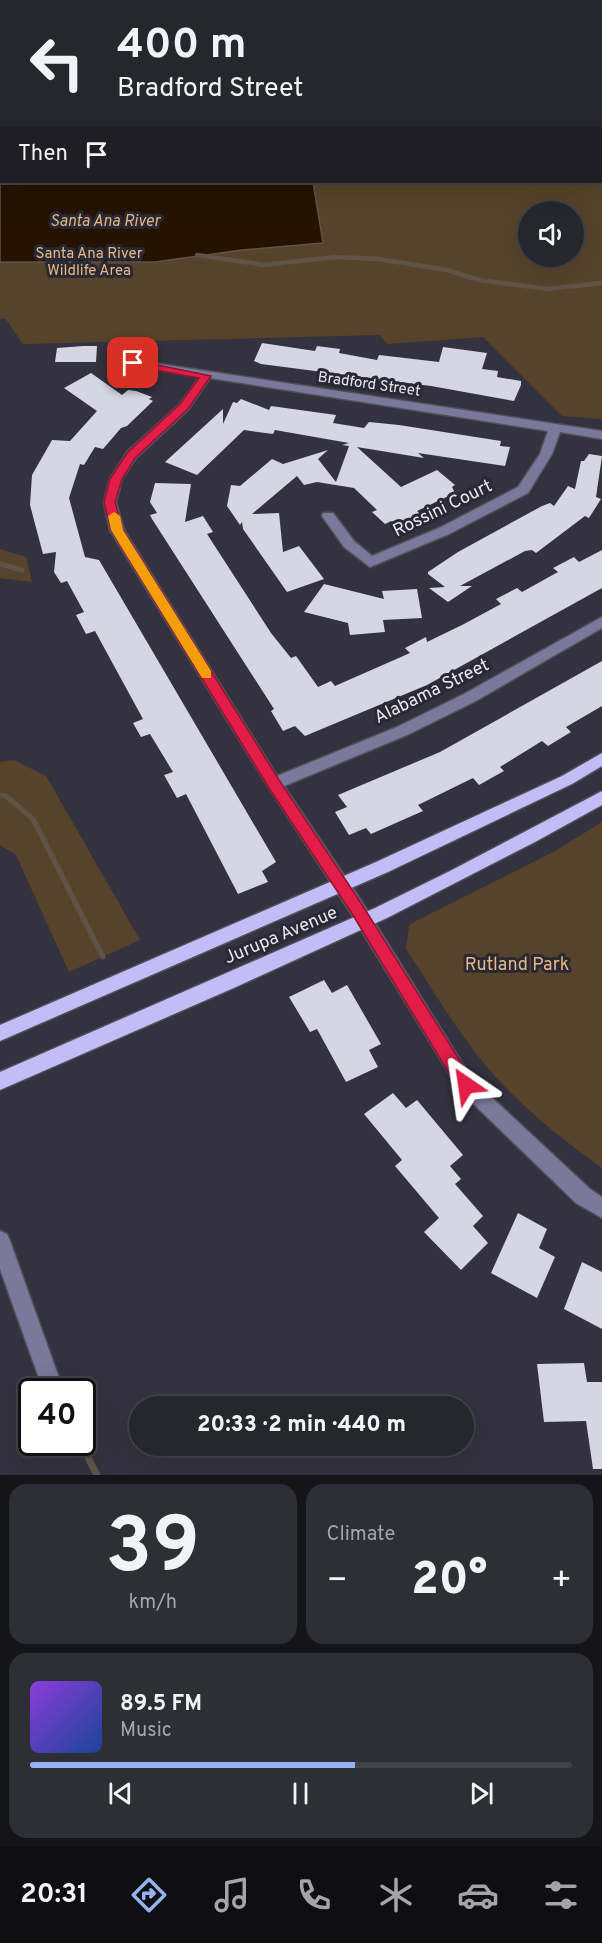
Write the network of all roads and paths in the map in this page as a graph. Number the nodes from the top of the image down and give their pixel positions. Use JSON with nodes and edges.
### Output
{"nodes":[{"id":1,"x":133,"y":363,"type":"dead end"},
{"id":2,"x":206,"y":376,"type":"junction"},
{"id":3,"x":555,"y":428,"type":"junction"},
{"id":4,"x":602,"y":435,"type":"edge"},
{"id":5,"x":328,"y":516,"type":"dead end"},
{"id":6,"x":602,"y":622,"type":"edge"},
{"id":7,"x":602,"y":759,"type":"edge"},
{"id":8,"x":274,"y":784,"type":"junction"},
{"id":9,"x":602,"y":797,"type":"edge"},
{"id":10,"x":341,"y":884,"type":"junction"},
{"id":11,"x":360,"y":915,"type":"junction"},
{"id":12,"x":0,"y":1033,"type":"edge"},
{"id":13,"x":0,"y":1081,"type":"edge"},
{"id":14,"x":602,"y":1209,"type":"edge"},
{"id":15,"x":0,"y":1241,"type":"edge"},
{"id":16,"x":5,"y":1271,"type":"edge"},
{"id":17,"x":48,"y":1378,"type":"edge"}],
"edges":[{"from":1,"to":2,"type":"street","name":"Bradford Street"},
{"from":2,"to":3,"type":"street","name":"Bradford Street"},
{"from":2,"to":8,"type":"street"},
{"from":3,"to":4,"type":"street","name":"Bradford Street"},
{"from":3,"to":5,"type":"street","name":"Rossini Court"},
{"from":6,"to":8,"type":"street","name":"Alabama Street"},
{"from":7,"to":10,"type":"main road","name":"Jurupa Avenue"},
{"from":8,"to":10,"type":"street"},
{"from":9,"to":11,"type":"main road","name":"Jurupa Avenue"},
{"from":10,"to":11,"type":"street"},
{"from":10,"to":12,"type":"main road","name":"Jurupa Avenue"},
{"from":11,"to":13,"type":"main road","name":"Jurupa Avenue"},
{"from":11,"to":14,"type":"street"},
{"from":15,"to":16,"type":"street"},
{"from":16,"to":17,"type":"street"}]}
